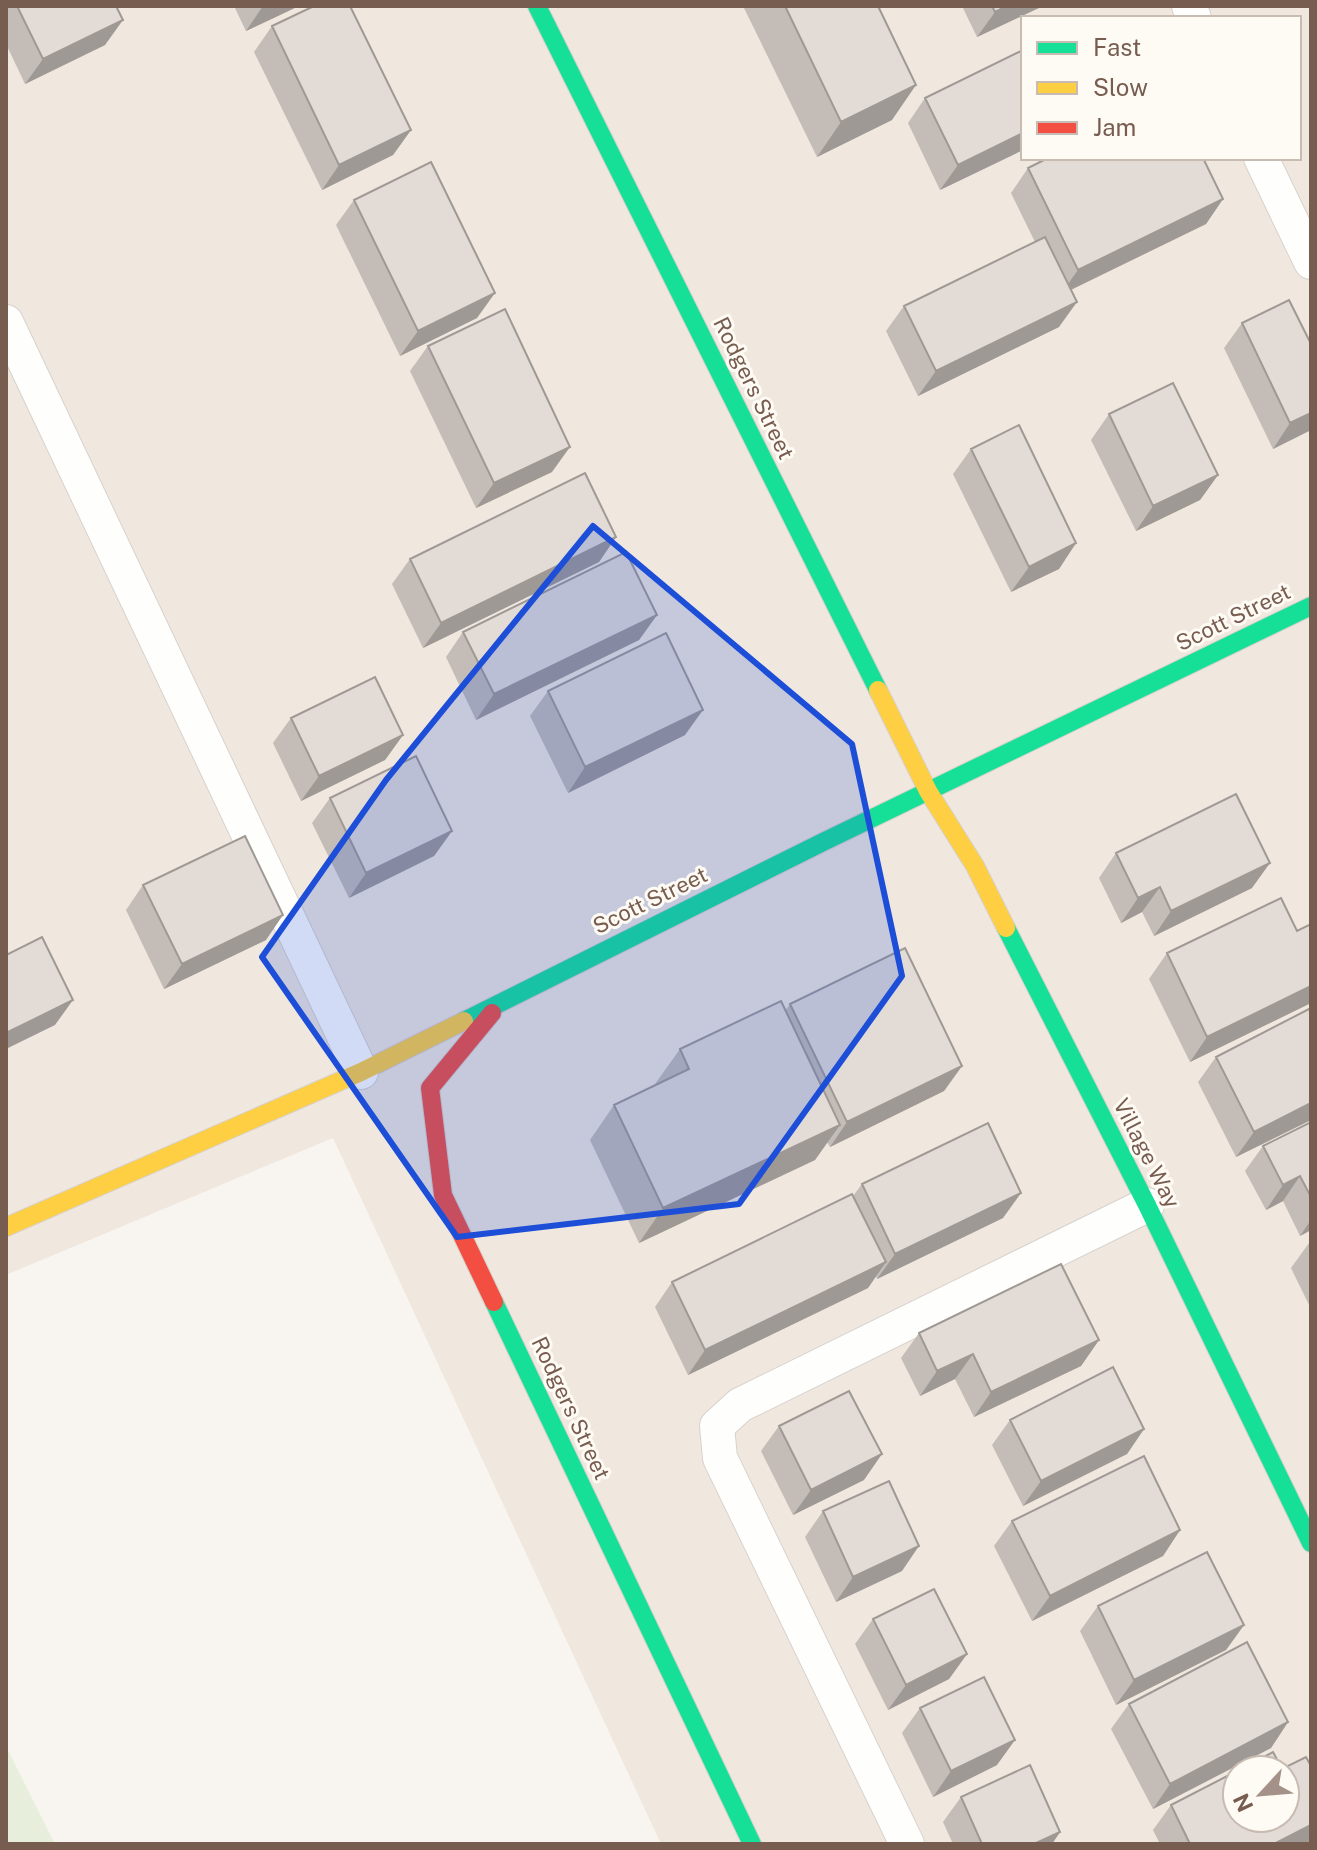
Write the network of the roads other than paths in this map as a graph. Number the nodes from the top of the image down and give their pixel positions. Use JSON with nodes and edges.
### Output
{"nodes":[{"id":1,"x":537,"y":6,"type":"edge"},
{"id":2,"x":1262,"y":160,"type":"edge"},
{"id":3,"x":1311,"y":262,"type":"edge"},
{"id":4,"x":6,"y":322,"type":"edge"},
{"id":5,"x":1311,"y":606,"type":"edge"},
{"id":6,"x":928,"y":791,"type":"junction"},
{"id":7,"x":504,"y":999,"type":"junction"},
{"id":8,"x":361,"y":1072,"type":"junction"},
{"id":9,"x":1147,"y":1205,"type":"junction"},
{"id":10,"x":6,"y":1227,"type":"edge"},
{"id":11,"x":1311,"y":1543,"type":"edge"},
{"id":12,"x":752,"y":1844,"type":"edge"},
{"id":13,"x":907,"y":1844,"type":"edge"}],
"edges":[{"from":1,"to":6,"type":"street","name":"Rodgers Street"},
{"from":2,"to":3,"type":"lane"},
{"from":4,"to":8,"type":"lane"},
{"from":5,"to":6,"type":"street","name":"Scott Street"},
{"from":6,"to":7,"type":"street","name":"Scott Street"},
{"from":6,"to":9,"type":"street","name":"Village Way"},
{"from":7,"to":8,"type":"street","name":"Scott Street"},
{"from":7,"to":12,"type":"street","name":"Rodgers Street"},
{"from":8,"to":10,"type":"street","name":"Scott Street"},
{"from":9,"to":11,"type":"street","name":"Village Way"},
{"from":9,"to":13,"type":"lane"}]}
